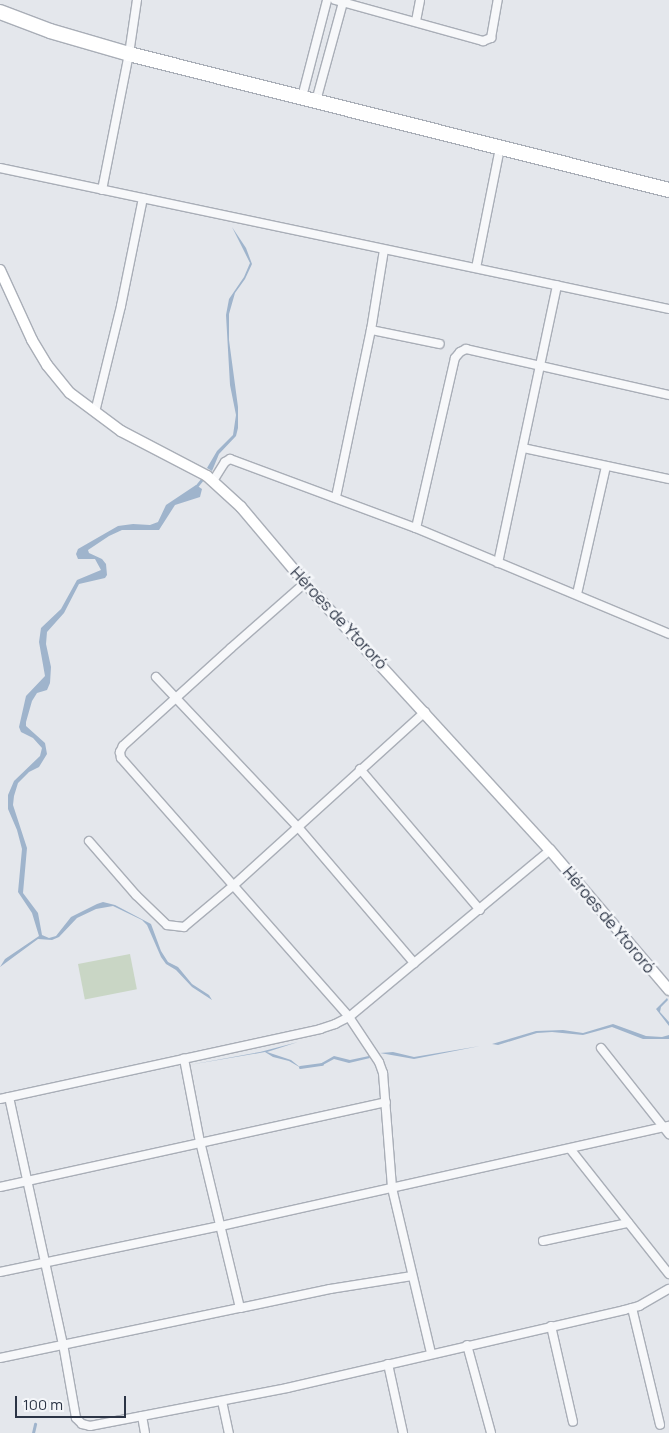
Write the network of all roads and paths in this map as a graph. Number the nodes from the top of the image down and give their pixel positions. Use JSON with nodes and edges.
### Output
{"nodes":[{"id":1,"x":137,"y":0,"type":"edge"},
{"id":2,"x":327,"y":0,"type":"edge"},
{"id":3,"x":420,"y":0,"type":"edge"},
{"id":4,"x":498,"y":0,"type":"edge"},
{"id":5,"x":339,"y":1,"type":"edge"},
{"id":6,"x":0,"y":12,"type":"edge"},
{"id":7,"x":416,"y":21,"type":"junction"},
{"id":8,"x":129,"y":54,"type":"junction"},
{"id":9,"x":302,"y":97,"type":"junction"},
{"id":10,"x":316,"y":101,"type":"junction"},
{"id":11,"x":500,"y":148,"type":"junction"},
{"id":12,"x":0,"y":168,"type":"edge"},
{"id":13,"x":102,"y":190,"type":"junction"},
{"id":14,"x":669,"y":190,"type":"edge"},
{"id":15,"x":143,"y":198,"type":"junction"},
{"id":16,"x":384,"y":250,"type":"junction"},
{"id":17,"x":476,"y":268,"type":"junction"},
{"id":18,"x":0,"y":270,"type":"edge"},
{"id":19,"x":557,"y":285,"type":"junction"},
{"id":20,"x":669,"y":309,"type":"edge"},
{"id":21,"x":371,"y":330,"type":"junction"},
{"id":22,"x":440,"y":344,"type":"dead end"},
{"id":23,"x":539,"y":365,"type":"junction"},
{"id":24,"x":669,"y":395,"type":"edge"},
{"id":25,"x":95,"y":412,"type":"junction"},
{"id":26,"x":523,"y":448,"type":"junction"},
{"id":27,"x":606,"y":466,"type":"junction"},
{"id":28,"x":210,"y":479,"type":"junction"},
{"id":29,"x":669,"y":480,"type":"edge"},
{"id":30,"x":336,"y":497,"type":"junction"},
{"id":31,"x":416,"y":528,"type":"junction"},
{"id":32,"x":498,"y":563,"type":"junction"},
{"id":33,"x":305,"y":583,"type":"junction"},
{"id":34,"x":577,"y":594,"type":"junction"},
{"id":35,"x":669,"y":634,"type":"edge"},
{"id":36,"x":156,"y":677,"type":"dead end"},
{"id":37,"x":177,"y":698,"type":"junction"},
{"id":38,"x":425,"y":712,"type":"junction"},
{"id":39,"x":360,"y":769,"type":"junction"},
{"id":40,"x":298,"y":827,"type":"junction"},
{"id":41,"x":89,"y":841,"type":"dead end"},
{"id":42,"x":550,"y":850,"type":"junction"},
{"id":43,"x":234,"y":885,"type":"junction"},
{"id":44,"x":480,"y":910,"type":"junction"},
{"id":45,"x":414,"y":963,"type":"junction"},
{"id":46,"x":669,"y":990,"type":"edge"},
{"id":47,"x":349,"y":1017,"type":"junction"},
{"id":48,"x":601,"y":1048,"type":"dead end"},
{"id":49,"x":184,"y":1059,"type":"junction"},
{"id":50,"x":9,"y":1097,"type":"junction"},
{"id":51,"x":0,"y":1099,"type":"edge"},
{"id":52,"x":386,"y":1102,"type":"junction"},
{"id":53,"x":666,"y":1127,"type":"edge"},
{"id":54,"x":669,"y":1134,"type":"edge"},
{"id":55,"x":200,"y":1142,"type":"junction"},
{"id":56,"x":571,"y":1150,"type":"junction"},
{"id":57,"x":28,"y":1181,"type":"junction"},
{"id":58,"x":0,"y":1186,"type":"edge"},
{"id":59,"x":392,"y":1188,"type":"junction"},
{"id":60,"x":628,"y":1223,"type":"junction"},
{"id":61,"x":221,"y":1226,"type":"junction"},
{"id":62,"x":543,"y":1241,"type":"dead end"},
{"id":63,"x":45,"y":1262,"type":"junction"},
{"id":64,"x":0,"y":1272,"type":"edge"},
{"id":65,"x":669,"y":1274,"type":"edge"},
{"id":66,"x":412,"y":1276,"type":"junction"},
{"id":67,"x":669,"y":1289,"type":"edge"},
{"id":68,"x":240,"y":1308,"type":"junction"},
{"id":69,"x":632,"y":1308,"type":"junction"},
{"id":70,"x":551,"y":1326,"type":"junction"},
{"id":71,"x":63,"y":1344,"type":"junction"},
{"id":72,"x":468,"y":1345,"type":"junction"},
{"id":73,"x":431,"y":1353,"type":"junction"},
{"id":74,"x":0,"y":1358,"type":"edge"},
{"id":75,"x":388,"y":1364,"type":"junction"},
{"id":76,"x":222,"y":1401,"type":"junction"},
{"id":77,"x":142,"y":1416,"type":"junction"},
{"id":78,"x":573,"y":1422,"type":"dead end"},
{"id":79,"x":660,"y":1426,"type":"dead end"},
{"id":80,"x":145,"y":1433,"type":"edge"},
{"id":81,"x":229,"y":1433,"type":"edge"},
{"id":82,"x":403,"y":1433,"type":"edge"},
{"id":83,"x":490,"y":1433,"type":"edge"}],
"edges":[{"from":1,"to":8,"type":"street"},
{"from":2,"to":9,"type":"street"},
{"from":3,"to":7,"type":"street"},
{"from":4,"to":7,"type":"street"},
{"from":5,"to":7,"type":"street"},
{"from":5,"to":10,"type":"street"},
{"from":6,"to":8,"type":"highway"},
{"from":8,"to":9,"type":"highway"},
{"from":8,"to":13,"type":"street"},
{"from":9,"to":10,"type":"highway"},
{"from":10,"to":11,"type":"highway"},
{"from":11,"to":14,"type":"highway"},
{"from":11,"to":17,"type":"street"},
{"from":12,"to":13,"type":"street"},
{"from":13,"to":15,"type":"street"},
{"from":15,"to":16,"type":"street"},
{"from":15,"to":25,"type":"street"},
{"from":16,"to":17,"type":"street"},
{"from":16,"to":21,"type":"street"},
{"from":17,"to":19,"type":"street"},
{"from":18,"to":25,"type":"main road","name":"Héroes de Ytororó"},
{"from":19,"to":20,"type":"street"},
{"from":19,"to":23,"type":"street"},
{"from":21,"to":22,"type":"street"},
{"from":21,"to":30,"type":"street"},
{"from":23,"to":24,"type":"street"},
{"from":23,"to":26,"type":"street"},
{"from":23,"to":31,"type":"street"},
{"from":25,"to":28,"type":"main road","name":"Héroes de Ytororó"},
{"from":26,"to":27,"type":"street"},
{"from":26,"to":32,"type":"street"},
{"from":27,"to":29,"type":"street"},
{"from":27,"to":34,"type":"street"},
{"from":28,"to":30,"type":"street"},
{"from":28,"to":33,"type":"main road","name":"Héroes de Ytororó"},
{"from":30,"to":31,"type":"street"},
{"from":31,"to":32,"type":"street"},
{"from":32,"to":34,"type":"street"},
{"from":33,"to":37,"type":"street"},
{"from":33,"to":38,"type":"main road","name":"Héroes de Ytororó"},
{"from":34,"to":35,"type":"street"},
{"from":36,"to":37,"type":"street"},
{"from":37,"to":40,"type":"street"},
{"from":37,"to":43,"type":"street"},
{"from":38,"to":39,"type":"street"},
{"from":38,"to":42,"type":"main road","name":"Héroes de Ytororó"},
{"from":39,"to":40,"type":"street"},
{"from":39,"to":44,"type":"street"},
{"from":40,"to":43,"type":"street"},
{"from":40,"to":45,"type":"street"},
{"from":41,"to":43,"type":"street"},
{"from":42,"to":44,"type":"street"},
{"from":42,"to":46,"type":"main road","name":"Héroes de Ytororó"},
{"from":43,"to":47,"type":"street"},
{"from":44,"to":45,"type":"street"},
{"from":45,"to":47,"type":"street"},
{"from":47,"to":49,"type":"street"},
{"from":47,"to":52,"type":"street"},
{"from":48,"to":53,"type":"street"},
{"from":49,"to":50,"type":"street"},
{"from":49,"to":55,"type":"street"},
{"from":50,"to":51,"type":"street"},
{"from":50,"to":57,"type":"street"},
{"from":52,"to":55,"type":"street"},
{"from":52,"to":59,"type":"street"},
{"from":53,"to":54,"type":"street"},
{"from":53,"to":56,"type":"street"},
{"from":55,"to":57,"type":"street"},
{"from":55,"to":61,"type":"street"},
{"from":56,"to":59,"type":"street"},
{"from":56,"to":60,"type":"street"},
{"from":57,"to":58,"type":"street"},
{"from":57,"to":63,"type":"street"},
{"from":59,"to":61,"type":"street"},
{"from":59,"to":66,"type":"street"},
{"from":60,"to":62,"type":"street"},
{"from":60,"to":65,"type":"street"},
{"from":61,"to":63,"type":"street"},
{"from":61,"to":68,"type":"street"},
{"from":63,"to":64,"type":"street"},
{"from":63,"to":71,"type":"street"},
{"from":66,"to":68,"type":"street"},
{"from":66,"to":73,"type":"street"},
{"from":67,"to":69,"type":"street"},
{"from":68,"to":71,"type":"street"},
{"from":69,"to":70,"type":"street"},
{"from":69,"to":79,"type":"street"},
{"from":70,"to":72,"type":"street"},
{"from":70,"to":78,"type":"street"},
{"from":71,"to":74,"type":"street"},
{"from":71,"to":77,"type":"street"},
{"from":72,"to":73,"type":"street"},
{"from":72,"to":83,"type":"street"},
{"from":73,"to":75,"type":"street"},
{"from":75,"to":76,"type":"street"},
{"from":75,"to":82,"type":"street"},
{"from":76,"to":77,"type":"street"},
{"from":76,"to":81,"type":"street"},
{"from":77,"to":80,"type":"street"}]}
